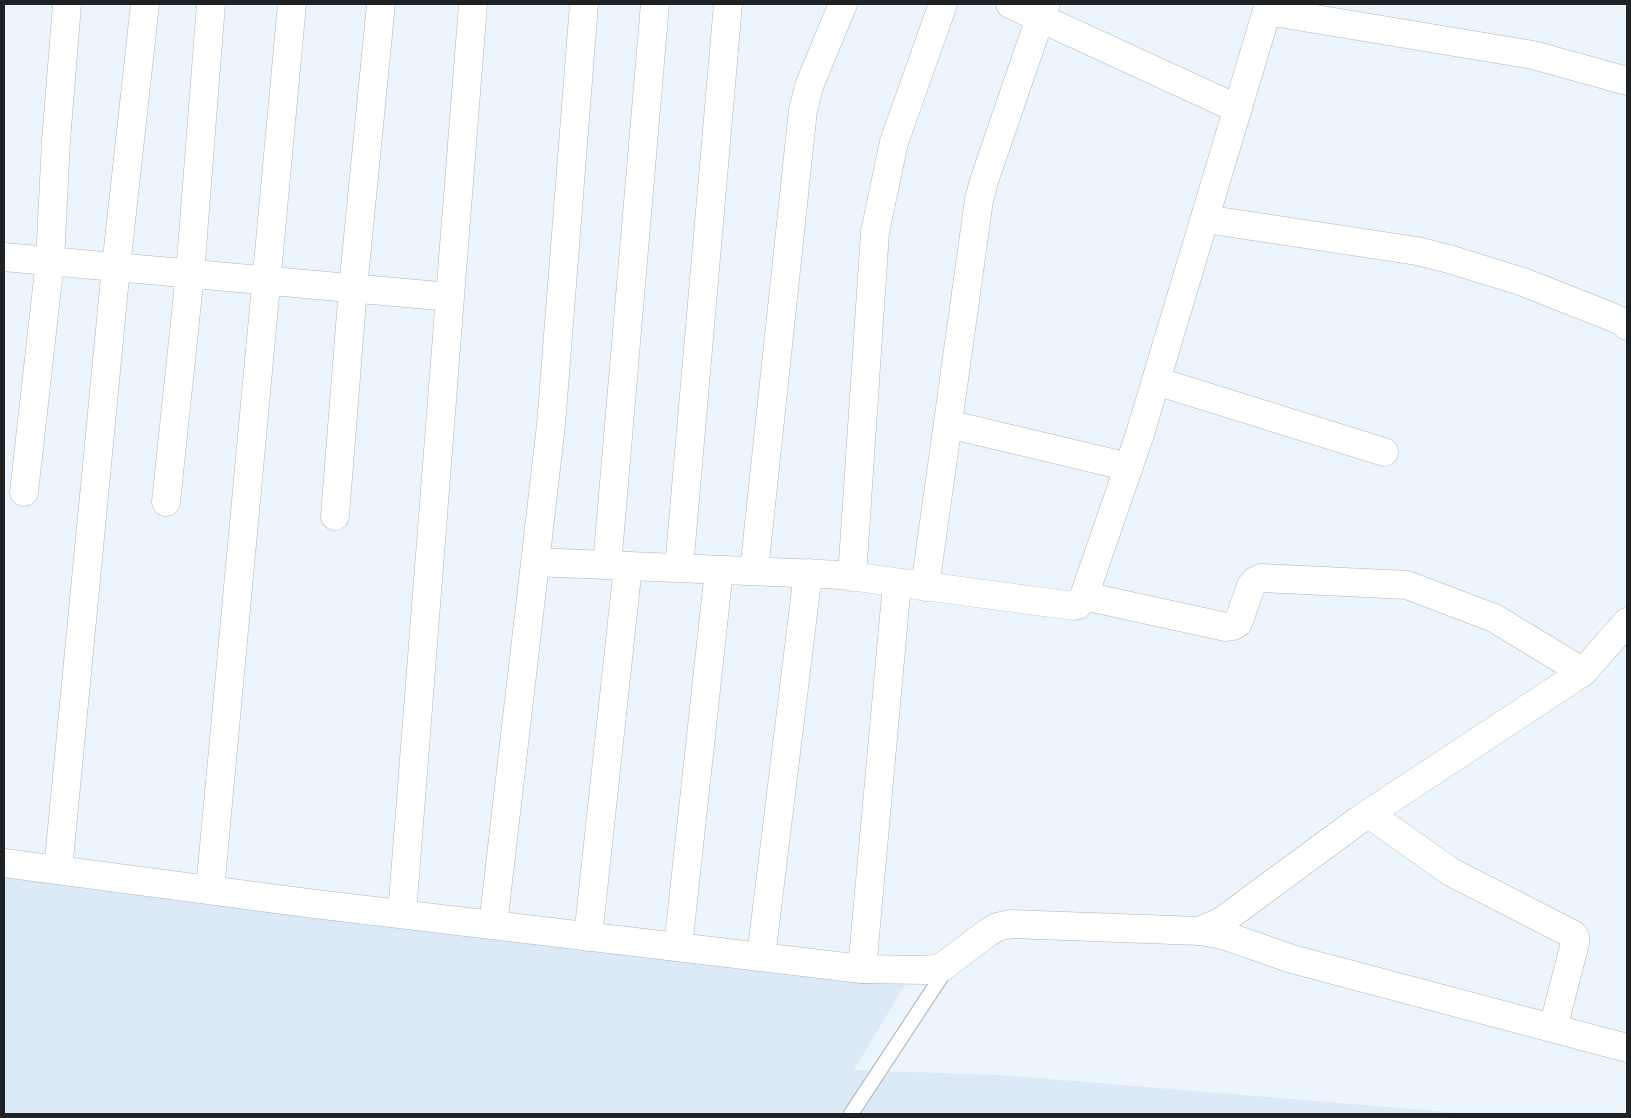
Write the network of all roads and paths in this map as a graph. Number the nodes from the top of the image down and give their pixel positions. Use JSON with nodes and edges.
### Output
{"nodes":[{"id":1,"x":67,"y":4,"type":"edge"},
{"id":2,"x":145,"y":4,"type":"edge"},
{"id":3,"x":211,"y":4,"type":"edge"},
{"id":4,"x":292,"y":4,"type":"edge"},
{"id":5,"x":381,"y":4,"type":"edge"},
{"id":6,"x":473,"y":4,"type":"edge"},
{"id":7,"x":584,"y":4,"type":"edge"},
{"id":8,"x":655,"y":4,"type":"edge"},
{"id":9,"x":728,"y":4,"type":"edge"},
{"id":10,"x":843,"y":4,"type":"edge"},
{"id":11,"x":943,"y":4,"type":"edge"},
{"id":12,"x":1010,"y":4,"type":"edge"},
{"id":13,"x":1268,"y":8,"type":"edge"},
{"id":14,"x":1043,"y":11,"type":"edge"},
{"id":15,"x":1627,"y":81,"type":"edge"},
{"id":16,"x":1238,"y":110,"type":"junction"},
{"id":17,"x":1205,"y":219,"type":"junction"},
{"id":18,"x":4,"y":257,"type":"edge"},
{"id":19,"x":50,"y":261,"type":"junction"},
{"id":20,"x":116,"y":267,"type":"junction"},
{"id":21,"x":190,"y":274,"type":"junction"},
{"id":22,"x":267,"y":280,"type":"junction"},
{"id":23,"x":354,"y":288,"type":"junction"},
{"id":24,"x":450,"y":297,"type":"junction"},
{"id":25,"x":1627,"y":326,"type":"edge"},
{"id":26,"x":1156,"y":381,"type":"junction"},
{"id":27,"x":948,"y":424,"type":"junction"},
{"id":28,"x":1384,"y":452,"type":"dead end"},
{"id":29,"x":1129,"y":466,"type":"junction"},
{"id":30,"x":24,"y":492,"type":"dead end"},
{"id":31,"x":166,"y":502,"type":"dead end"},
{"id":32,"x":335,"y":516,"type":"dead end"},
{"id":33,"x":535,"y":562,"type":"junction"},
{"id":34,"x":618,"y":565,"type":"junction"},
{"id":35,"x":679,"y":568,"type":"junction"},
{"id":36,"x":719,"y":570,"type":"junction"},
{"id":37,"x":754,"y":572,"type":"junction"},
{"id":38,"x":808,"y":573,"type":"junction"},
{"id":39,"x":852,"y":576,"type":"junction"},
{"id":40,"x":896,"y":583,"type":"junction"},
{"id":41,"x":925,"y":587,"type":"junction"},
{"id":42,"x":1084,"y":596,"type":"junction"},
{"id":43,"x":1627,"y":622,"type":"edge"},
{"id":44,"x":1583,"y":672,"type":"junction"},
{"id":45,"x":1369,"y":814,"type":"junction"},
{"id":46,"x":4,"y":863,"type":"edge"},
{"id":47,"x":58,"y":870,"type":"junction"},
{"id":48,"x":210,"y":890,"type":"junction"},
{"id":49,"x":402,"y":914,"type":"junction"},
{"id":50,"x":493,"y":925,"type":"junction"},
{"id":51,"x":1211,"y":933,"type":"junction"},
{"id":52,"x":588,"y":937,"type":"junction"},
{"id":53,"x":678,"y":947,"type":"junction"},
{"id":54,"x":762,"y":957,"type":"junction"},
{"id":55,"x":952,"y":961,"type":"junction"},
{"id":56,"x":862,"y":969,"type":"junction"},
{"id":57,"x":1553,"y":1028,"type":"junction"},
{"id":58,"x":1627,"y":1048,"type":"edge"},
{"id":59,"x":850,"y":1114,"type":"edge"}],
"edges":[{"from":1,"to":19,"type":"street"},
{"from":2,"to":20,"type":"street"},
{"from":3,"to":21,"type":"street"},
{"from":4,"to":22,"type":"street"},
{"from":5,"to":23,"type":"street"},
{"from":6,"to":24,"type":"street"},
{"from":7,"to":33,"type":"street"},
{"from":8,"to":34,"type":"street"},
{"from":9,"to":35,"type":"street"},
{"from":10,"to":37,"type":"street"},
{"from":11,"to":39,"type":"street"},
{"from":12,"to":14,"type":"street"},
{"from":13,"to":15,"type":"street"},
{"from":13,"to":16,"type":"street"},
{"from":14,"to":16,"type":"street"},
{"from":14,"to":27,"type":"street"},
{"from":16,"to":17,"type":"street"},
{"from":17,"to":25,"type":"street"},
{"from":17,"to":26,"type":"street"},
{"from":18,"to":19,"type":"street"},
{"from":19,"to":20,"type":"street"},
{"from":19,"to":30,"type":"street"},
{"from":20,"to":21,"type":"street"},
{"from":20,"to":47,"type":"street"},
{"from":21,"to":22,"type":"street"},
{"from":21,"to":31,"type":"street"},
{"from":22,"to":23,"type":"street"},
{"from":22,"to":48,"type":"street"},
{"from":23,"to":24,"type":"street"},
{"from":23,"to":32,"type":"street"},
{"from":24,"to":49,"type":"street"},
{"from":26,"to":28,"type":"street"},
{"from":26,"to":29,"type":"street"},
{"from":27,"to":29,"type":"street"},
{"from":27,"to":41,"type":"street"},
{"from":29,"to":42,"type":"street"},
{"from":33,"to":34,"type":"street"},
{"from":33,"to":50,"type":"street"},
{"from":34,"to":35,"type":"street"},
{"from":34,"to":52,"type":"street"},
{"from":35,"to":36,"type":"street"},
{"from":36,"to":37,"type":"street"},
{"from":36,"to":53,"type":"street"},
{"from":37,"to":38,"type":"street"},
{"from":38,"to":39,"type":"street"},
{"from":38,"to":54,"type":"street"},
{"from":39,"to":40,"type":"street"},
{"from":40,"to":41,"type":"street"},
{"from":40,"to":56,"type":"street"},
{"from":41,"to":42,"type":"street"},
{"from":42,"to":44,"type":"street"},
{"from":43,"to":44,"type":"street"},
{"from":44,"to":45,"type":"street"},
{"from":45,"to":51,"type":"street"},
{"from":45,"to":57,"type":"street"},
{"from":46,"to":47,"type":"street"},
{"from":47,"to":48,"type":"street"},
{"from":48,"to":49,"type":"street"},
{"from":49,"to":50,"type":"street"},
{"from":50,"to":52,"type":"street"},
{"from":51,"to":55,"type":"street"},
{"from":51,"to":57,"type":"street"},
{"from":52,"to":53,"type":"street"},
{"from":53,"to":54,"type":"street"},
{"from":54,"to":56,"type":"street"},
{"from":55,"to":56,"type":"street"},
{"from":55,"to":59,"type":"lane"},
{"from":57,"to":58,"type":"street"}]}
